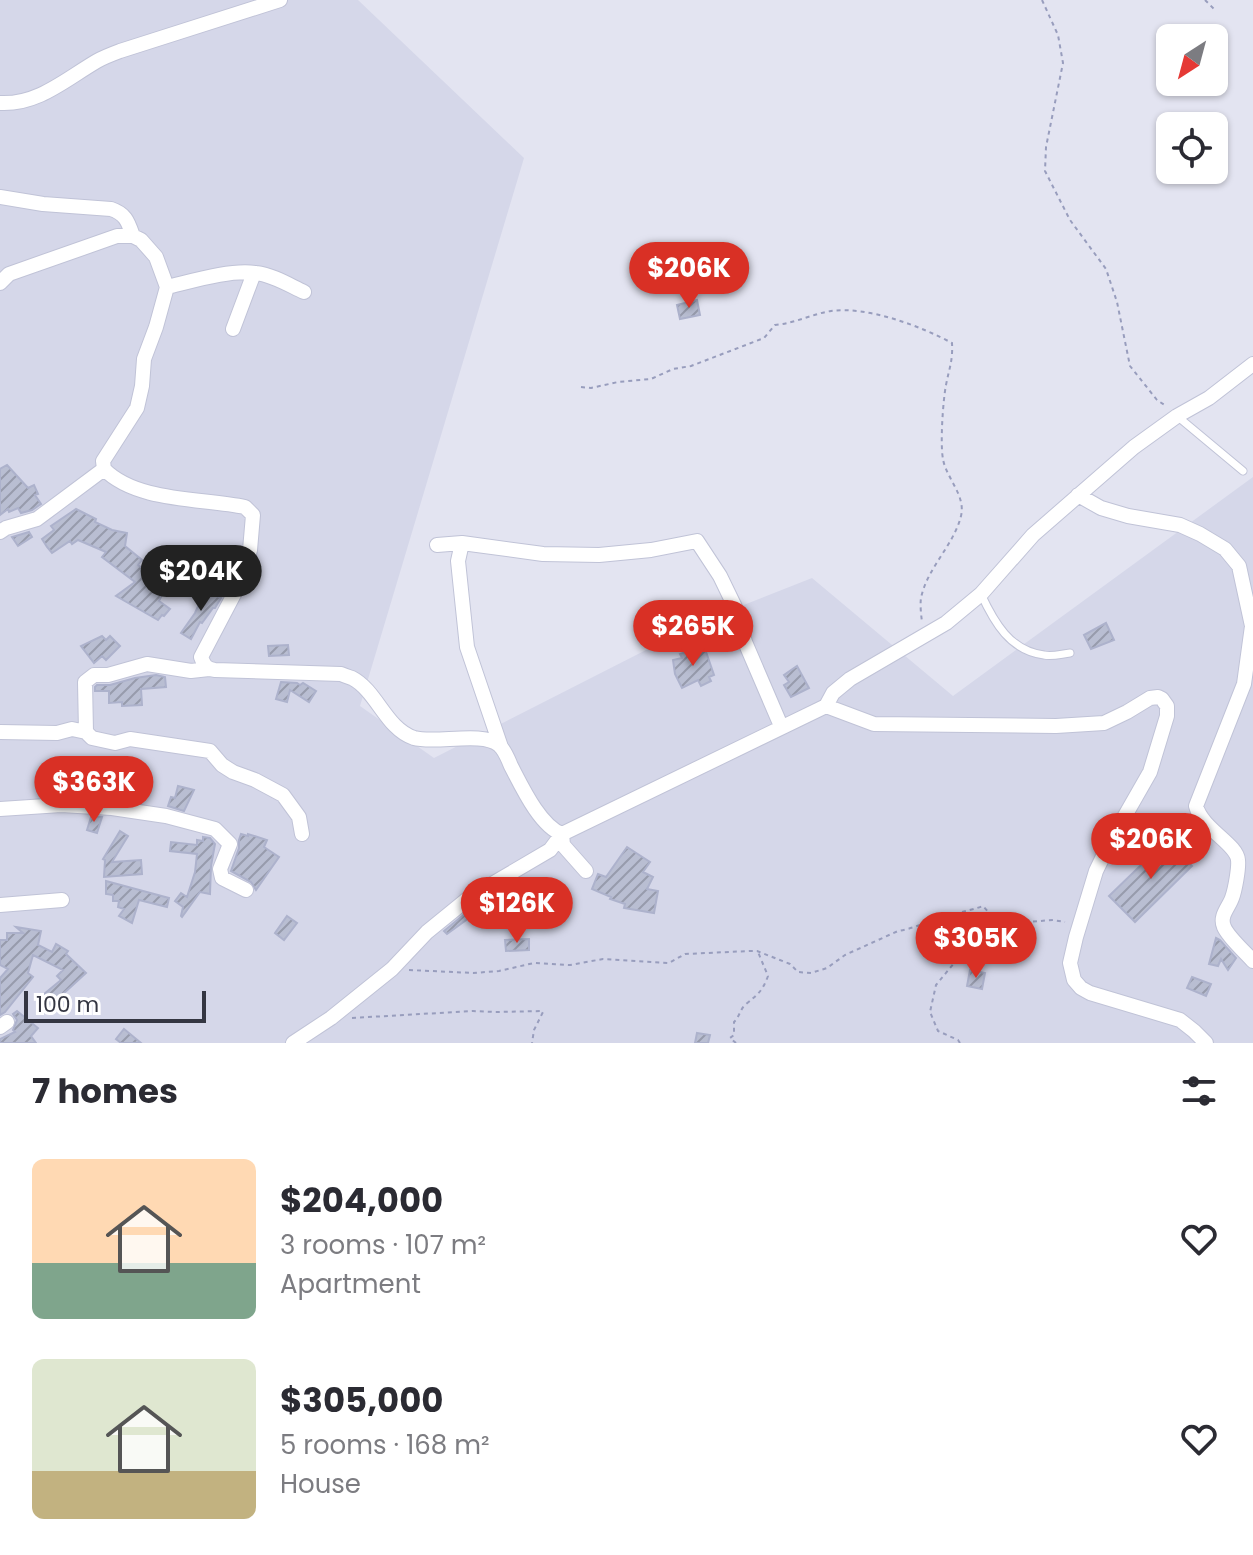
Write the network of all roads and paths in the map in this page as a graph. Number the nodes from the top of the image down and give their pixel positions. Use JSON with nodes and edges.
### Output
{"nodes":[{"id":1,"x":280,"y":0,"type":"edge"},
{"id":2,"x":1042,"y":0,"type":"edge"},
{"id":3,"x":1205,"y":0,"type":"edge"},
{"id":4,"x":1214,"y":9,"type":"dead end"},
{"id":5,"x":0,"y":103,"type":"edge"},
{"id":6,"x":0,"y":197,"type":"edge"},
{"id":7,"x":133,"y":236,"type":"junction"},
{"id":8,"x":254,"y":273,"type":"junction"},
{"id":9,"x":0,"y":283,"type":"edge"},
{"id":10,"x":167,"y":287,"type":"junction"},
{"id":11,"x":304,"y":292,"type":"dead end"},
{"id":12,"x":233,"y":329,"type":"dead end"},
{"id":13,"x":1253,"y":364,"type":"edge"},
{"id":14,"x":581,"y":387,"type":"dead end"},
{"id":15,"x":1177,"y":416,"type":"junction"},
{"id":16,"x":104,"y":469,"type":"junction"},
{"id":17,"x":1243,"y":471,"type":"dead end"},
{"id":18,"x":1078,"y":495,"type":"junction"},
{"id":19,"x":0,"y":532,"type":"edge"},
{"id":20,"x":462,"y":543,"type":"junction"},
{"id":21,"x":437,"y":545,"type":"dead end"},
{"id":22,"x":981,"y":594,"type":"junction"},
{"id":23,"x":923,"y":635,"type":"junction"},
{"id":24,"x":1070,"y":653,"type":"dead end"},
{"id":25,"x":209,"y":669,"type":"junction"},
{"id":26,"x":826,"y":706,"type":"junction"},
{"id":27,"x":781,"y":726,"type":"junction"},
{"id":28,"x":0,"y":732,"type":"edge"},
{"id":29,"x":86,"y":732,"type":"junction"},
{"id":30,"x":501,"y":747,"type":"junction"},
{"id":31,"x":0,"y":809,"type":"edge"},
{"id":32,"x":302,"y":834,"type":"dead end"},
{"id":33,"x":562,"y":834,"type":"junction"},
{"id":34,"x":586,"y":871,"type":"dead end"},
{"id":35,"x":246,"y":890,"type":"dead end"},
{"id":36,"x":62,"y":900,"type":"dead end"},
{"id":37,"x":0,"y":905,"type":"edge"},
{"id":38,"x":999,"y":924,"type":"junction"},
{"id":39,"x":1080,"y":926,"type":"junction"},
{"id":40,"x":757,"y":951,"type":"junction"},
{"id":41,"x":1253,"y":961,"type":"edge"},
{"id":42,"x":392,"y":969,"type":"junction"},
{"id":43,"x":331,"y":1018,"type":"junction"},
{"id":44,"x":293,"y":1043,"type":"edge"},
{"id":45,"x":532,"y":1043,"type":"edge"},
{"id":46,"x":736,"y":1043,"type":"edge"},
{"id":47,"x":960,"y":1043,"type":"edge"},
{"id":48,"x":1206,"y":1043,"type":"edge"}],
"edges":[{"from":1,"to":5,"type":"street"},
{"from":2,"to":15,"type":"path"},
{"from":3,"to":4,"type":"path"},
{"from":6,"to":7,"type":"street"},
{"from":7,"to":9,"type":"street"},
{"from":7,"to":10,"type":"street"},
{"from":8,"to":10,"type":"street"},
{"from":8,"to":11,"type":"street"},
{"from":8,"to":12,"type":"street"},
{"from":10,"to":16,"type":"street"},
{"from":13,"to":15,"type":"street"},
{"from":14,"to":23,"type":"path"},
{"from":15,"to":17,"type":"lane"},
{"from":15,"to":18,"type":"street"},
{"from":16,"to":19,"type":"street"},
{"from":16,"to":25,"type":"street"},
{"from":18,"to":22,"type":"street"},
{"from":18,"to":41,"type":"street"},
{"from":20,"to":21,"type":"street"},
{"from":20,"to":27,"type":"street"},
{"from":20,"to":30,"type":"street"},
{"from":22,"to":23,"type":"street"},
{"from":22,"to":24,"type":"lane"},
{"from":23,"to":26,"type":"street"},
{"from":25,"to":29,"type":"street"},
{"from":25,"to":30,"type":"street"},
{"from":26,"to":27,"type":"street"},
{"from":26,"to":39,"type":"street"},
{"from":27,"to":33,"type":"street"},
{"from":28,"to":29,"type":"street"},
{"from":29,"to":32,"type":"street"},
{"from":30,"to":33,"type":"street"},
{"from":31,"to":35,"type":"street"},
{"from":33,"to":34,"type":"street"},
{"from":33,"to":42,"type":"street"},
{"from":36,"to":37,"type":"street"},
{"from":38,"to":39,"type":"path"},
{"from":38,"to":40,"type":"path"},
{"from":38,"to":47,"type":"path"},
{"from":39,"to":48,"type":"street"},
{"from":40,"to":42,"type":"path"},
{"from":40,"to":46,"type":"path"},
{"from":42,"to":43,"type":"street"},
{"from":43,"to":44,"type":"street"},
{"from":43,"to":45,"type":"path"}]}
